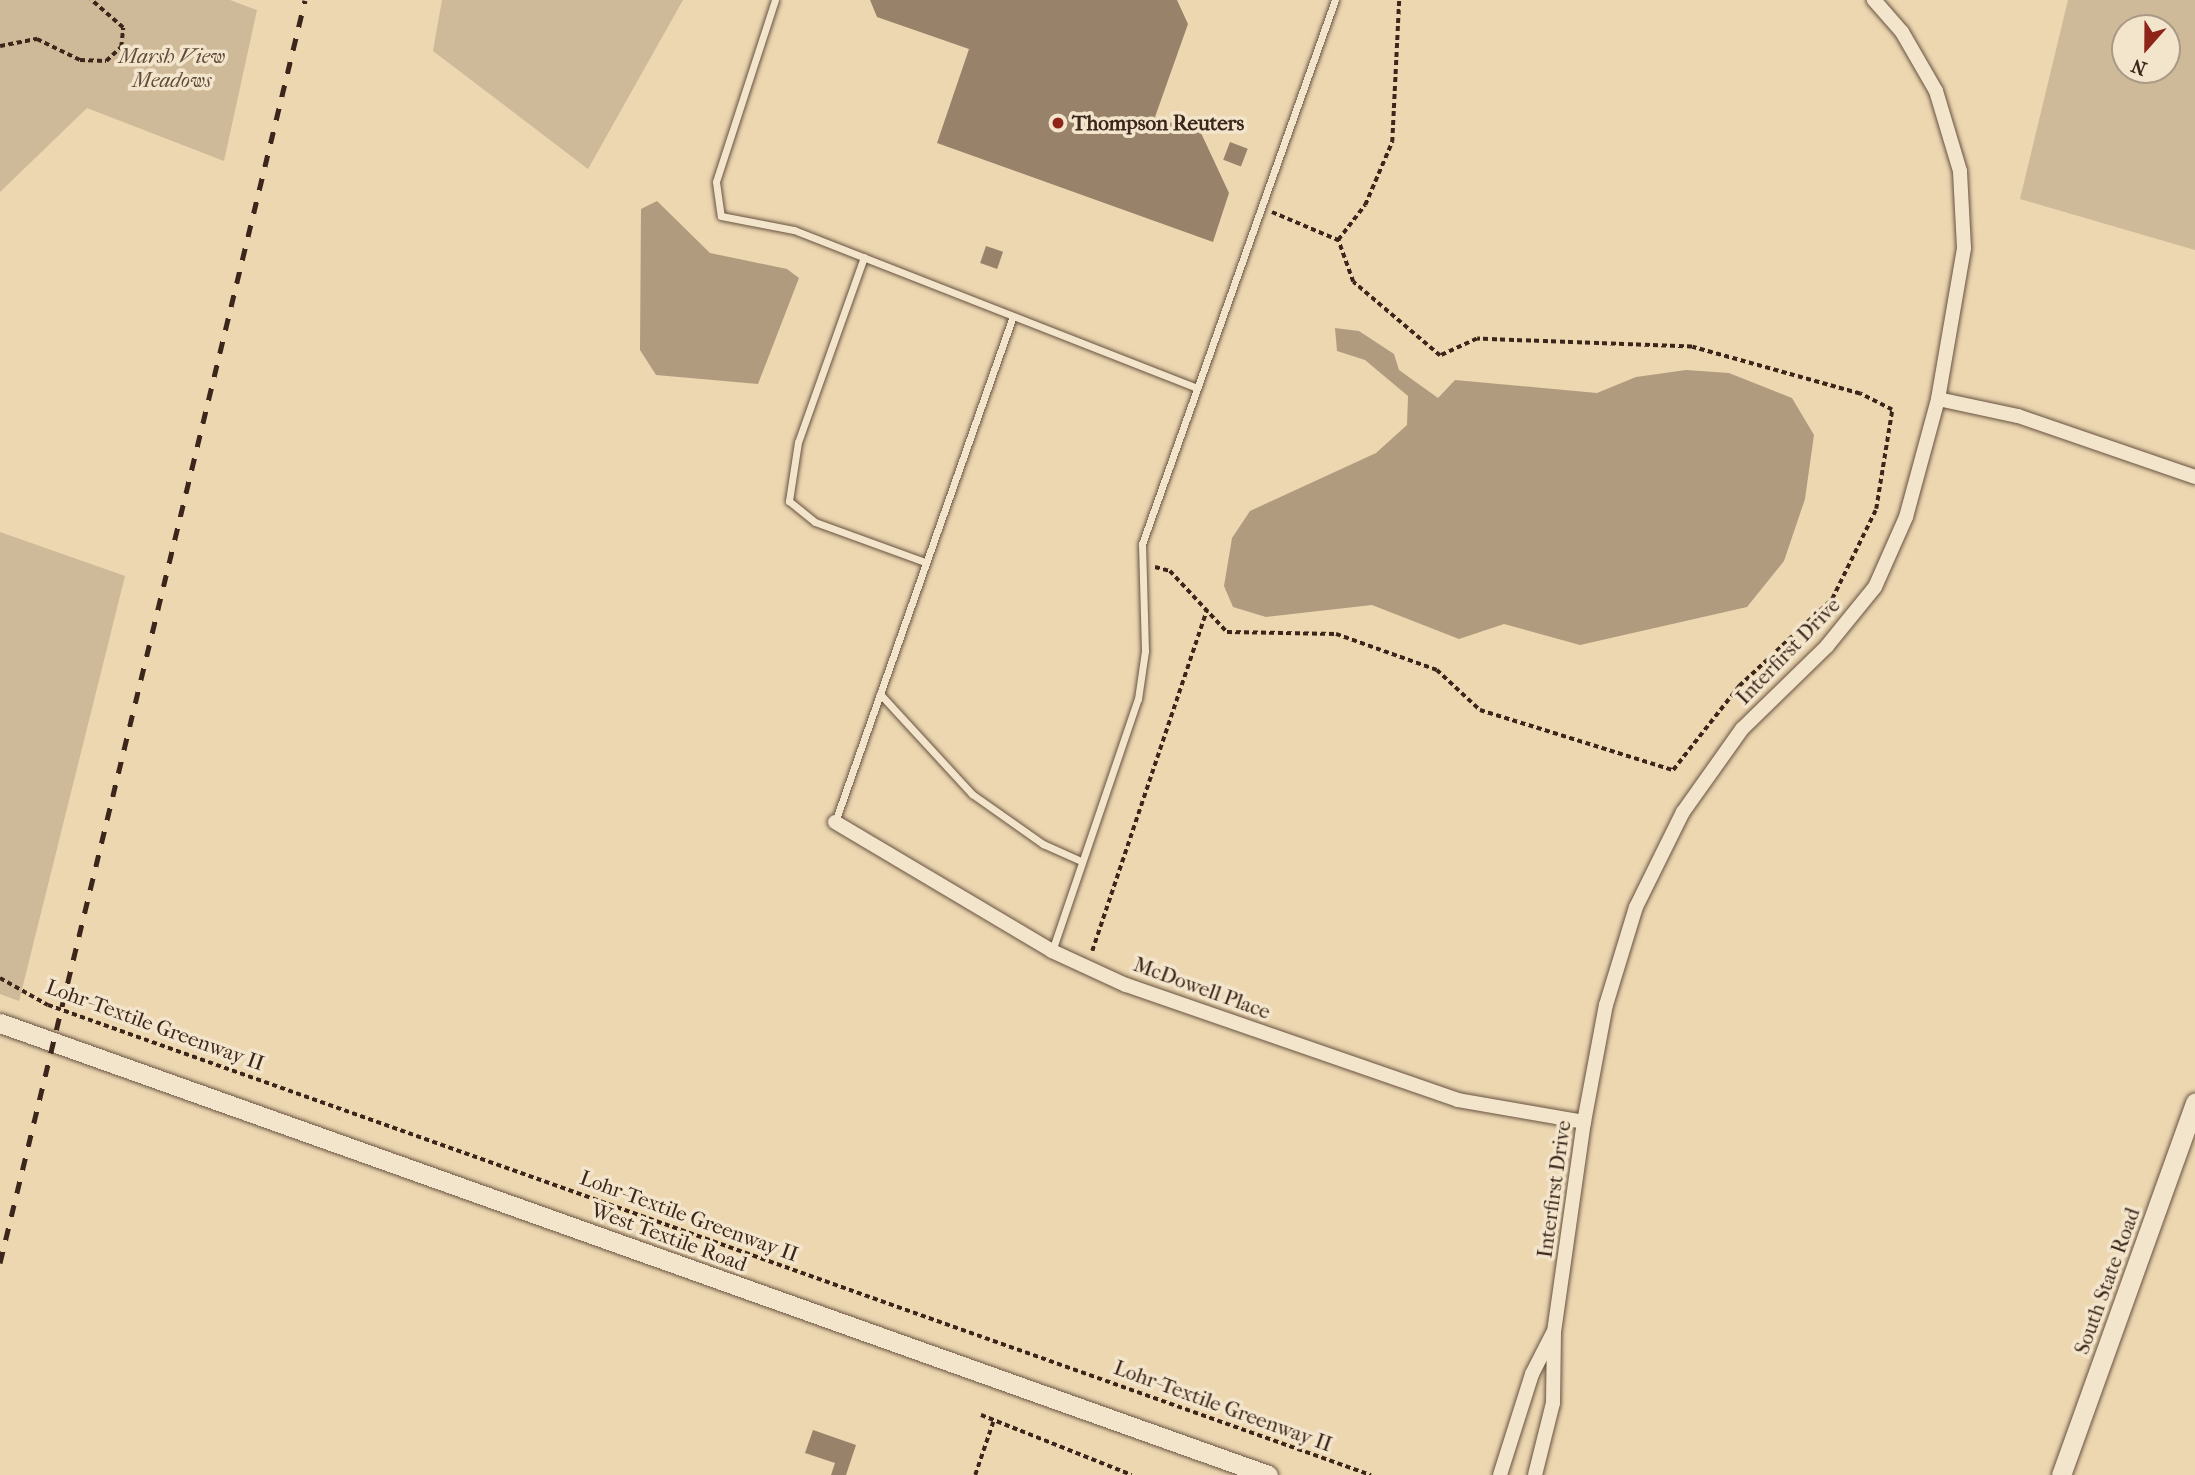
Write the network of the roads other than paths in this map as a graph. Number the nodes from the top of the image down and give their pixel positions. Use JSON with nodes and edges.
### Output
{"nodes":[{"id":1,"x":775,"y":0,"type":"edge"},
{"id":2,"x":1335,"y":0,"type":"edge"},
{"id":3,"x":1874,"y":0,"type":"edge"},
{"id":4,"x":864,"y":257,"type":"junction"},
{"id":5,"x":1013,"y":316,"type":"junction"},
{"id":6,"x":1197,"y":388,"type":"junction"},
{"id":7,"x":1938,"y":399,"type":"junction"},
{"id":8,"x":2192,"y":479,"type":"edge"},
{"id":9,"x":925,"y":562,"type":"junction"},
{"id":10,"x":880,"y":694,"type":"junction"},
{"id":11,"x":835,"y":821,"type":"joint"},
{"id":12,"x":1081,"y":862,"type":"junction"},
{"id":13,"x":1052,"y":951,"type":"junction"},
{"id":14,"x":0,"y":1023,"type":"edge"},
{"id":15,"x":2195,"y":1102,"type":"edge"},
{"id":16,"x":1584,"y":1122,"type":"junction"},
{"id":17,"x":1554,"y":1332,"type":"junction"},
{"id":18,"x":1268,"y":1475,"type":"edge"},
{"id":19,"x":1500,"y":1475,"type":"edge"},
{"id":20,"x":1535,"y":1475,"type":"edge"},
{"id":21,"x":2061,"y":1475,"type":"edge"}],
"edges":[{"from":1,"to":4,"type":"lane"},
{"from":2,"to":6,"type":"lane"},
{"from":3,"to":7,"type":"street","name":"Interfirst Drive"},
{"from":4,"to":5,"type":"lane"},
{"from":4,"to":9,"type":"lane"},
{"from":5,"to":6,"type":"lane"},
{"from":5,"to":9,"type":"lane"},
{"from":6,"to":12,"type":"lane"},
{"from":7,"to":8,"type":"street"},
{"from":7,"to":16,"type":"street","name":"Interfirst Drive"},
{"from":9,"to":10,"type":"lane"},
{"from":10,"to":11,"type":"lane"},
{"from":10,"to":12,"type":"lane"},
{"from":11,"to":13,"type":"street","name":"McDowell Place"},
{"from":12,"to":13,"type":"lane"},
{"from":13,"to":16,"type":"street","name":"McDowell Place"},
{"from":14,"to":18,"type":"main road","name":"West Textile Road"},
{"from":15,"to":21,"type":"main road","name":"South State Road"},
{"from":16,"to":17,"type":"street","name":"Interfirst Drive"},
{"from":17,"to":19,"type":"street","name":"Interfirst Drive"},
{"from":17,"to":20,"type":"street","name":"Interfirst Drive"}]}
